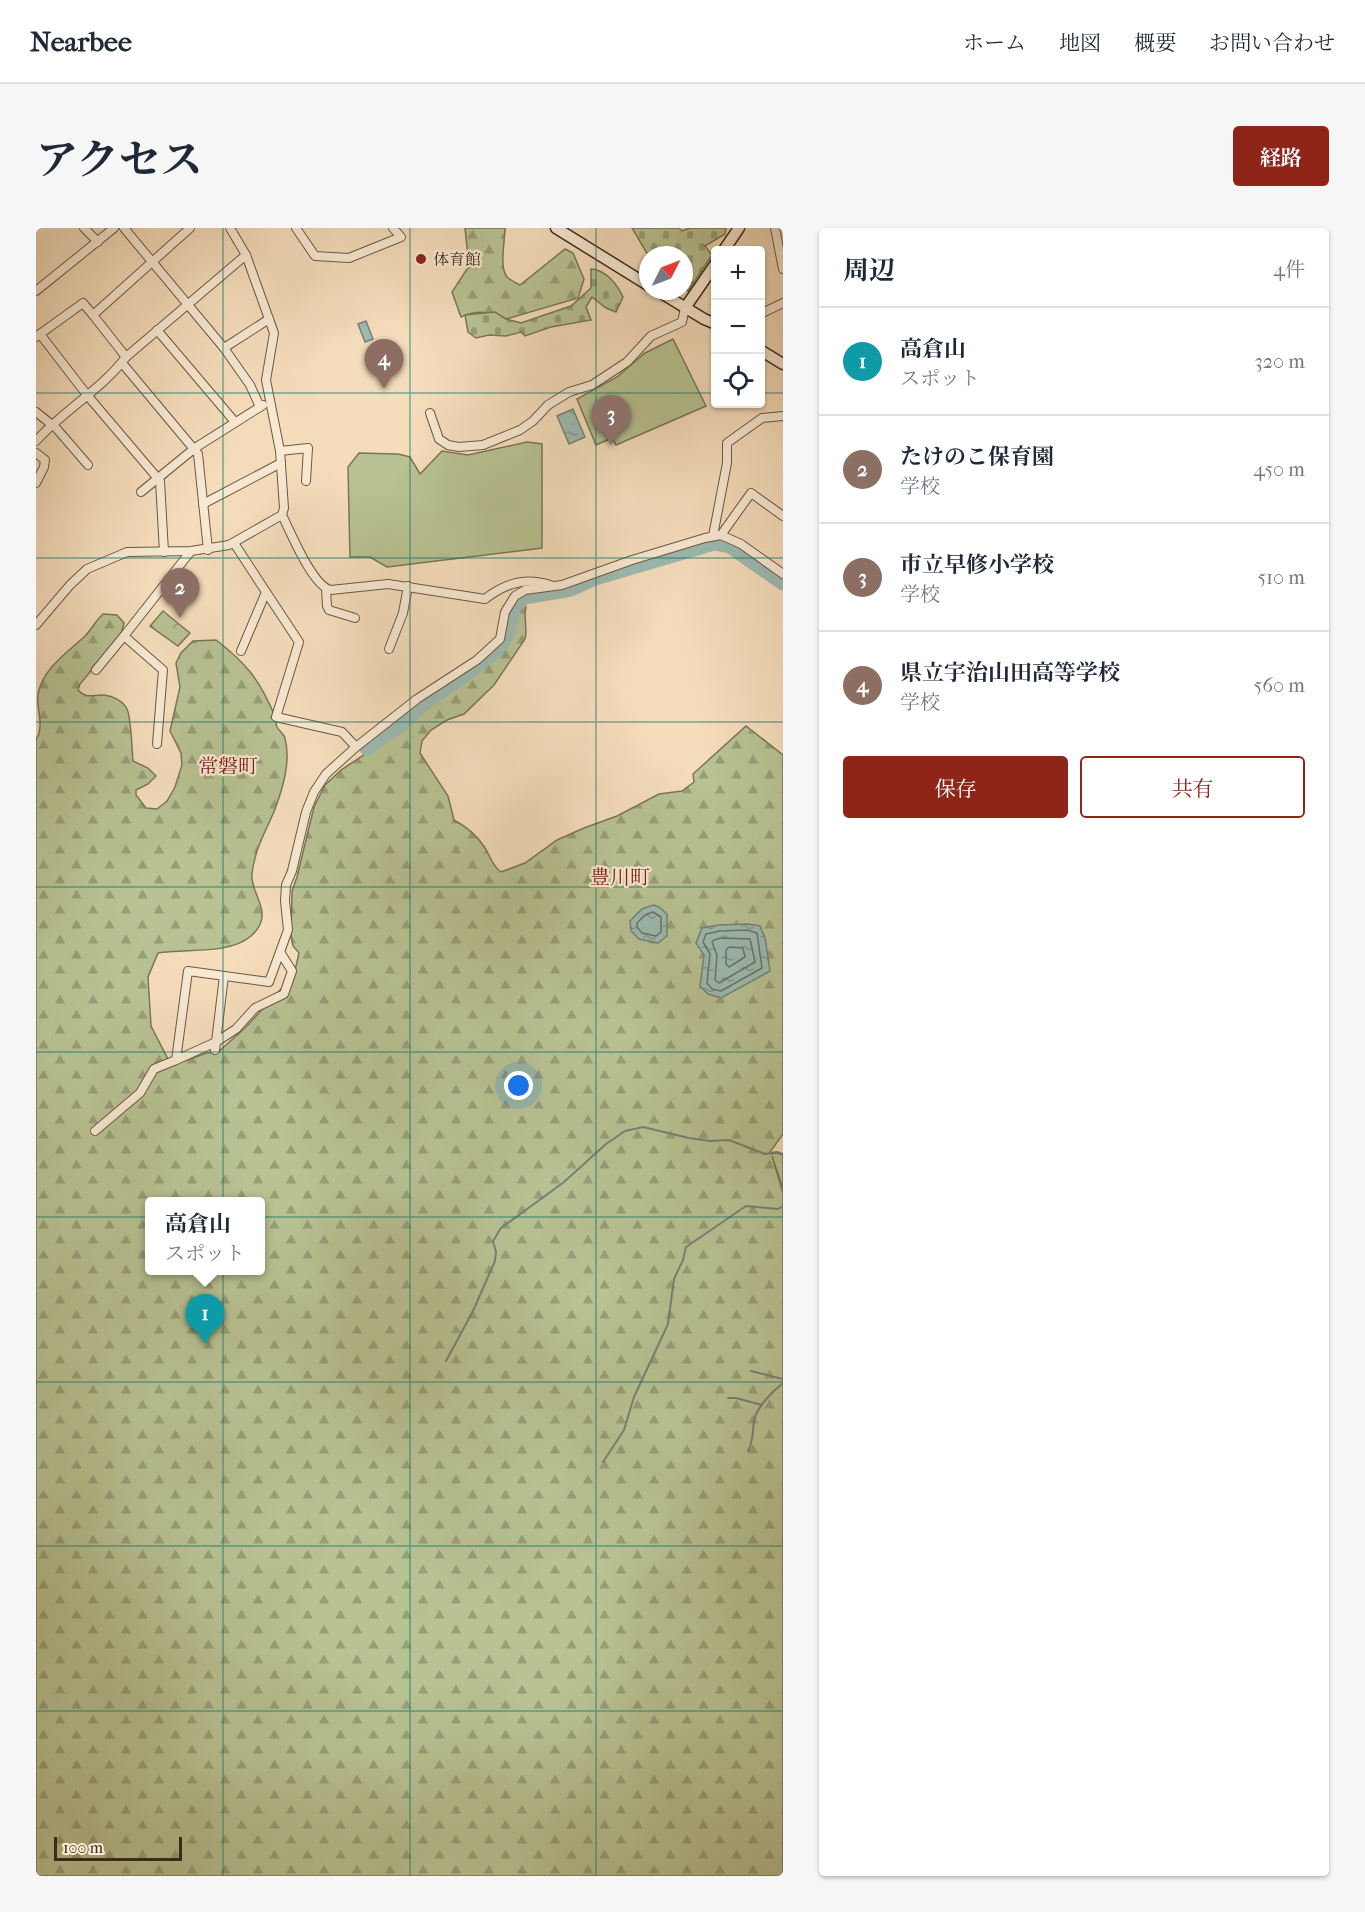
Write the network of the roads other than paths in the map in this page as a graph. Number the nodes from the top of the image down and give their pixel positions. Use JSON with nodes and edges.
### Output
{"nodes":[{"id":1,"x":84,"y":228,"type":"edge"},
{"id":2,"x":114,"y":228,"type":"edge"},
{"id":3,"x":124,"y":228,"type":"edge"},
{"id":4,"x":190,"y":228,"type":"edge"},
{"id":5,"x":230,"y":228,"type":"edge"},
{"id":6,"x":296,"y":228,"type":"edge"},
{"id":7,"x":393,"y":228,"type":"edge"},
{"id":8,"x":555,"y":228,"type":"edge"},
{"id":9,"x":740,"y":228,"type":"edge"},
{"id":10,"x":775,"y":228,"type":"edge"},
{"id":11,"x":98,"y":242,"type":"junction"},
{"id":12,"x":727,"y":246,"type":"edge"},
{"id":13,"x":246,"y":255,"type":"junction"},
{"id":14,"x":152,"y":261,"type":"junction"},
{"id":15,"x":783,"y":269,"type":"edge"},
{"id":16,"x":711,"y":270,"type":"edge"},
{"id":17,"x":639,"y":279,"type":"edge"},
{"id":18,"x":36,"y":291,"type":"edge"},
{"id":19,"x":672,"y":300,"type":"edge"},
{"id":20,"x":783,"y":303,"type":"edge"},
{"id":21,"x":188,"y":304,"type":"junction"},
{"id":22,"x":685,"y":308,"type":"junction"},
{"id":23,"x":765,"y":312,"type":"edge"},
{"id":24,"x":93,"y":315,"type":"junction"},
{"id":25,"x":269,"y":319,"type":"junction"},
{"id":26,"x":711,"y":321,"type":"edge"},
{"id":27,"x":157,"y":330,"type":"junction"},
{"id":28,"x":38,"y":335,"type":"edge"},
{"id":29,"x":224,"y":348,"type":"junction"},
{"id":30,"x":765,"y":353,"type":"edge"},
{"id":31,"x":124,"y":360,"type":"junction"},
{"id":32,"x":783,"y":364,"type":"edge"},
{"id":33,"x":87,"y":395,"type":"junction"},
{"id":34,"x":269,"y":401,"type":"junction"},
{"id":35,"x":260,"y":407,"type":"junction"},
{"id":36,"x":36,"y":412,"type":"edge"},
{"id":37,"x":429,"y":413,"type":"dead end"},
{"id":38,"x":783,"y":416,"type":"edge"},
{"id":39,"x":235,"y":422,"type":"junction"},
{"id":40,"x":51,"y":425,"type":"junction"},
{"id":41,"x":36,"y":441,"type":"edge"},
{"id":42,"x":195,"y":448,"type":"junction"},
{"id":43,"x":280,"y":451,"type":"junction"},
{"id":44,"x":36,"y":453,"type":"edge"},
{"id":45,"x":281,"y":463,"type":"junction"},
{"id":46,"x":88,"y":465,"type":"dead end"},
{"id":47,"x":158,"y":479,"type":"junction"},
{"id":48,"x":306,"y":481,"type":"dead end"},
{"id":49,"x":36,"y":483,"type":"edge"},
{"id":50,"x":141,"y":492,"type":"dead end"},
{"id":51,"x":203,"y":504,"type":"junction"},
{"id":52,"x":282,"y":515,"type":"junction"},
{"id":53,"x":783,"y":516,"type":"edge"},
{"id":54,"x":717,"y":536,"type":"junction"},
{"id":55,"x":234,"y":543,"type":"junction"},
{"id":56,"x":208,"y":550,"type":"junction"},
{"id":57,"x":191,"y":551,"type":"junction"},
{"id":58,"x":164,"y":552,"type":"junction"},
{"id":59,"x":783,"y":574,"type":"edge"},
{"id":60,"x":408,"y":586,"type":"junction"},
{"id":61,"x":554,"y":586,"type":"junction"},
{"id":62,"x":326,"y":589,"type":"junction"},
{"id":63,"x":266,"y":592,"type":"junction"},
{"id":64,"x":355,"y":618,"type":"dead end"},
{"id":65,"x":36,"y":625,"type":"edge"},
{"id":66,"x":124,"y":636,"type":"junction"},
{"id":67,"x":389,"y":649,"type":"dead end"},
{"id":68,"x":240,"y":651,"type":"dead end"},
{"id":69,"x":96,"y":670,"type":"dead end"},
{"id":70,"x":157,"y":744,"type":"dead end"},
{"id":71,"x":356,"y":747,"type":"junction"},
{"id":72,"x":280,"y":952,"type":"junction"},
{"id":73,"x":224,"y":976,"type":"junction"},
{"id":74,"x":215,"y":1046,"type":"junction"},
{"id":75,"x":176,"y":1060,"type":"junction"},
{"id":76,"x":95,"y":1131,"type":"dead end"}],
"edges":[{"from":1,"to":11,"type":"street"},
{"from":2,"to":11,"type":"street"},
{"from":3,"to":14,"type":"street"},
{"from":4,"to":14,"type":"street"},
{"from":5,"to":13,"type":"street"},
{"from":6,"to":7,"type":"street"},
{"from":8,"to":17,"type":"street"},
{"from":9,"to":12,"type":"street"},
{"from":10,"to":15,"type":"street"},
{"from":11,"to":18,"type":"street"},
{"from":13,"to":21,"type":"street"},
{"from":13,"to":25,"type":"street"},
{"from":14,"to":21,"type":"street"},
{"from":14,"to":24,"type":"street"},
{"from":16,"to":22,"type":"street"},
{"from":19,"to":22,"type":"street"},
{"from":20,"to":23,"type":"street"},
{"from":21,"to":27,"type":"street"},
{"from":21,"to":29,"type":"street"},
{"from":22,"to":26,"type":"street"},
{"from":22,"to":37,"type":"street"},
{"from":24,"to":28,"type":"street"},
{"from":24,"to":31,"type":"street"},
{"from":25,"to":29,"type":"street"},
{"from":25,"to":34,"type":"street"},
{"from":27,"to":31,"type":"street"},
{"from":27,"to":39,"type":"street"},
{"from":28,"to":33,"type":"street"},
{"from":29,"to":35,"type":"street"},
{"from":30,"to":32,"type":"street"},
{"from":31,"to":33,"type":"street"},
{"from":31,"to":42,"type":"street"},
{"from":33,"to":40,"type":"street"},
{"from":33,"to":47,"type":"street"},
{"from":34,"to":35,"type":"street"},
{"from":34,"to":43,"type":"street"},
{"from":35,"to":39,"type":"street"},
{"from":36,"to":40,"type":"street"},
{"from":38,"to":54,"type":"street"},
{"from":39,"to":42,"type":"street"},
{"from":40,"to":41,"type":"street"},
{"from":40,"to":46,"type":"street"},
{"from":42,"to":47,"type":"street"},
{"from":42,"to":51,"type":"street"},
{"from":43,"to":45,"type":"street"},
{"from":43,"to":48,"type":"street"},
{"from":44,"to":49,"type":"street"},
{"from":45,"to":51,"type":"street"},
{"from":45,"to":52,"type":"street"},
{"from":47,"to":50,"type":"street"},
{"from":47,"to":58,"type":"street"},
{"from":51,"to":56,"type":"street"},
{"from":52,"to":55,"type":"street"},
{"from":52,"to":62,"type":"street"},
{"from":53,"to":54,"type":"street"},
{"from":54,"to":59,"type":"street"},
{"from":54,"to":61,"type":"street"},
{"from":55,"to":56,"type":"street"},
{"from":55,"to":63,"type":"street"},
{"from":56,"to":57,"type":"street"},
{"from":57,"to":58,"type":"street"},
{"from":57,"to":66,"type":"street"},
{"from":58,"to":65,"type":"street"},
{"from":60,"to":61,"type":"street"},
{"from":60,"to":62,"type":"street"},
{"from":60,"to":67,"type":"street"},
{"from":61,"to":71,"type":"street"},
{"from":62,"to":64,"type":"street"},
{"from":63,"to":68,"type":"street"},
{"from":63,"to":71,"type":"street"},
{"from":66,"to":69,"type":"street"},
{"from":66,"to":70,"type":"street"},
{"from":71,"to":72,"type":"street"},
{"from":72,"to":73,"type":"street"},
{"from":72,"to":74,"type":"street"},
{"from":73,"to":74,"type":"street"},
{"from":73,"to":75,"type":"street"},
{"from":74,"to":75,"type":"street"},
{"from":75,"to":76,"type":"street"}]}
